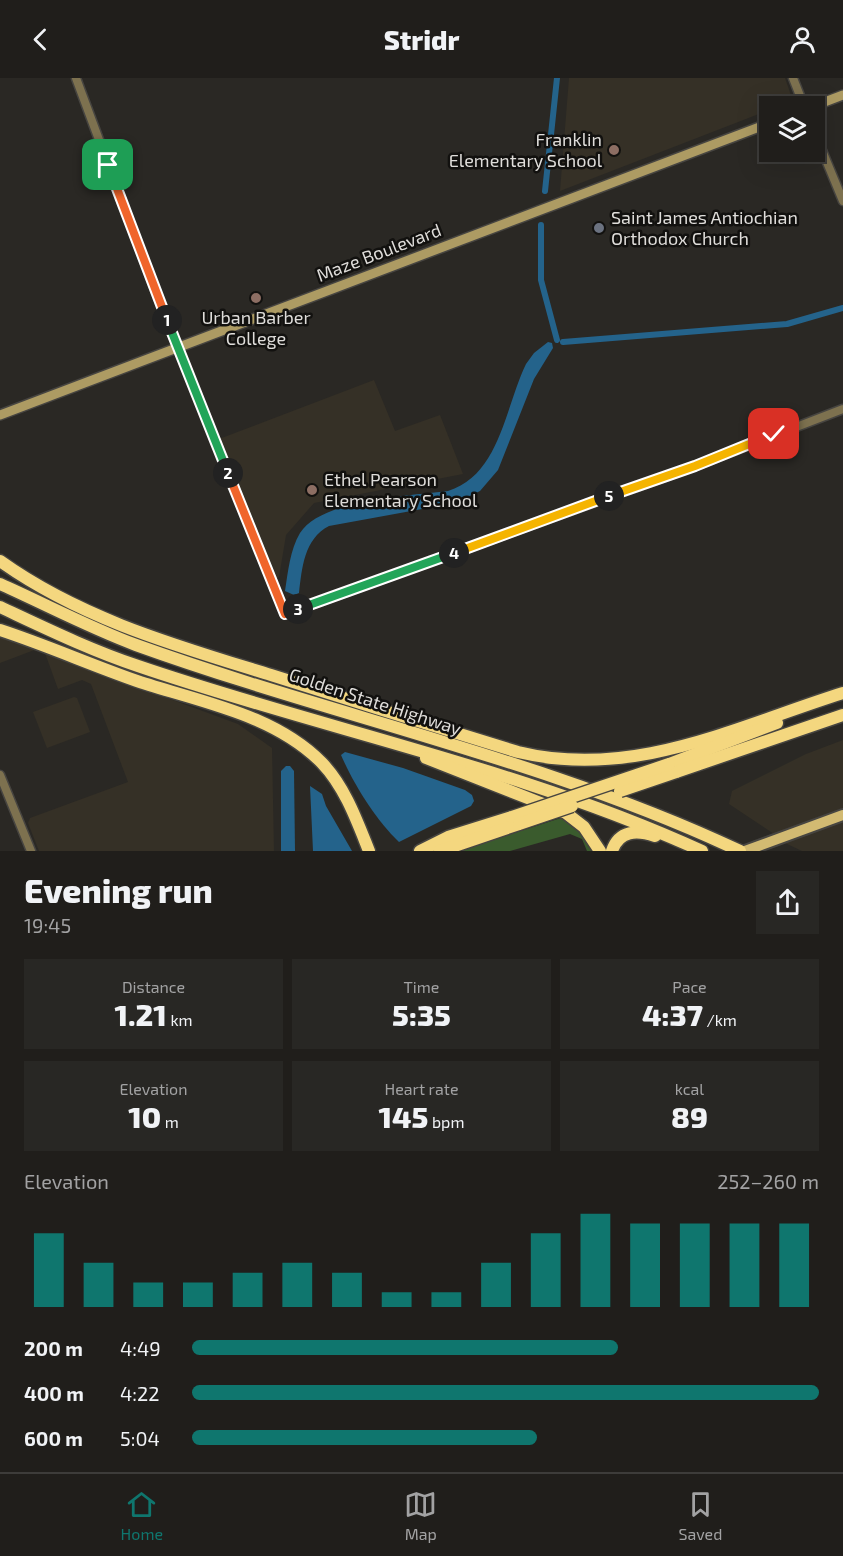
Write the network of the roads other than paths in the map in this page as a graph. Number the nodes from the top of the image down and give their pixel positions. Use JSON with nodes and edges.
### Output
{"nodes":[{"id":1,"x":76,"y":78,"type":"edge"},
{"id":2,"x":793,"y":78,"type":"edge"},
{"id":3,"x":800,"y":96,"type":"edge"},
{"id":4,"x":843,"y":96,"type":"edge"},
{"id":5,"x":825,"y":102,"type":"edge"},
{"id":6,"x":759,"y":127,"type":"edge"},
{"id":7,"x":825,"y":158,"type":"edge"},
{"id":8,"x":843,"y":201,"type":"edge"},
{"id":9,"x":178,"y":348,"type":"junction"},
{"id":10,"x":843,"y":409,"type":"edge"},
{"id":11,"x":0,"y":415,"type":"edge"},
{"id":12,"x":0,"y":561,"type":"edge"},
{"id":13,"x":0,"y":570,"type":"edge"},
{"id":14,"x":0,"y":584,"type":"edge"},
{"id":15,"x":0,"y":607,"type":"edge"},
{"id":16,"x":75,"y":618,"type":"junction"},
{"id":17,"x":0,"y":621,"type":"edge"},
{"id":18,"x":0,"y":630,"type":"edge"},
{"id":19,"x":202,"y":686,"type":"junction"},
{"id":20,"x":843,"y":695,"type":"edge"},
{"id":21,"x":843,"y":715,"type":"edge"},
{"id":22,"x":402,"y":744,"type":"junction"},
{"id":23,"x":673,"y":768,"type":"junction"},
{"id":24,"x":0,"y":775,"type":"edge"},
{"id":25,"x":843,"y":815,"type":"edge"},
{"id":26,"x":515,"y":820,"type":"junction"},
{"id":27,"x":31,"y":851,"type":"edge"},
{"id":28,"x":369,"y":851,"type":"edge"},
{"id":29,"x":420,"y":851,"type":"edge"},
{"id":30,"x":440,"y":851,"type":"edge"},
{"id":31,"x":600,"y":851,"type":"edge"},
{"id":32,"x":612,"y":851,"type":"edge"},
{"id":33,"x":700,"y":851,"type":"edge"},
{"id":34,"x":740,"y":851,"type":"edge"},
{"id":35,"x":745,"y":851,"type":"edge"}],
"edges":[{"from":1,"to":9,"type":"street"},
{"from":2,"to":3,"type":"street"},
{"from":4,"to":5,"type":"main road"},
{"from":6,"to":9,"type":"main road","name":"Maze Boulevard"},
{"from":7,"to":8,"type":"street"},
{"from":9,"to":10,"type":"street"},
{"from":9,"to":11,"type":"main road","name":"Maze Boulevard"},
{"from":12,"to":20,"type":"highway"},
{"from":13,"to":16,"type":"highway"},
{"from":14,"to":16,"type":"highway","name":"Golden State Highway"},
{"from":15,"to":19,"type":"highway","name":"Golden State Highway"},
{"from":16,"to":34,"type":"highway","name":"Golden State Highway"},
{"from":17,"to":19,"type":"highway"},
{"from":18,"to":28,"type":"highway"},
{"from":19,"to":22,"type":"highway","name":"Golden State Highway"},
{"from":20,"to":23,"type":"highway"},
{"from":21,"to":23,"type":"highway"},
{"from":22,"to":31,"type":"highway"},
{"from":22,"to":33,"type":"highway","name":"Golden State Highway"},
{"from":23,"to":26,"type":"highway","bridge":true},
{"from":24,"to":27,"type":"street"},
{"from":25,"to":35,"type":"main road"},
{"from":26,"to":29,"type":"highway"},
{"from":26,"to":30,"type":"highway"},
{"from":32,"to":33,"type":"highway"}]}
